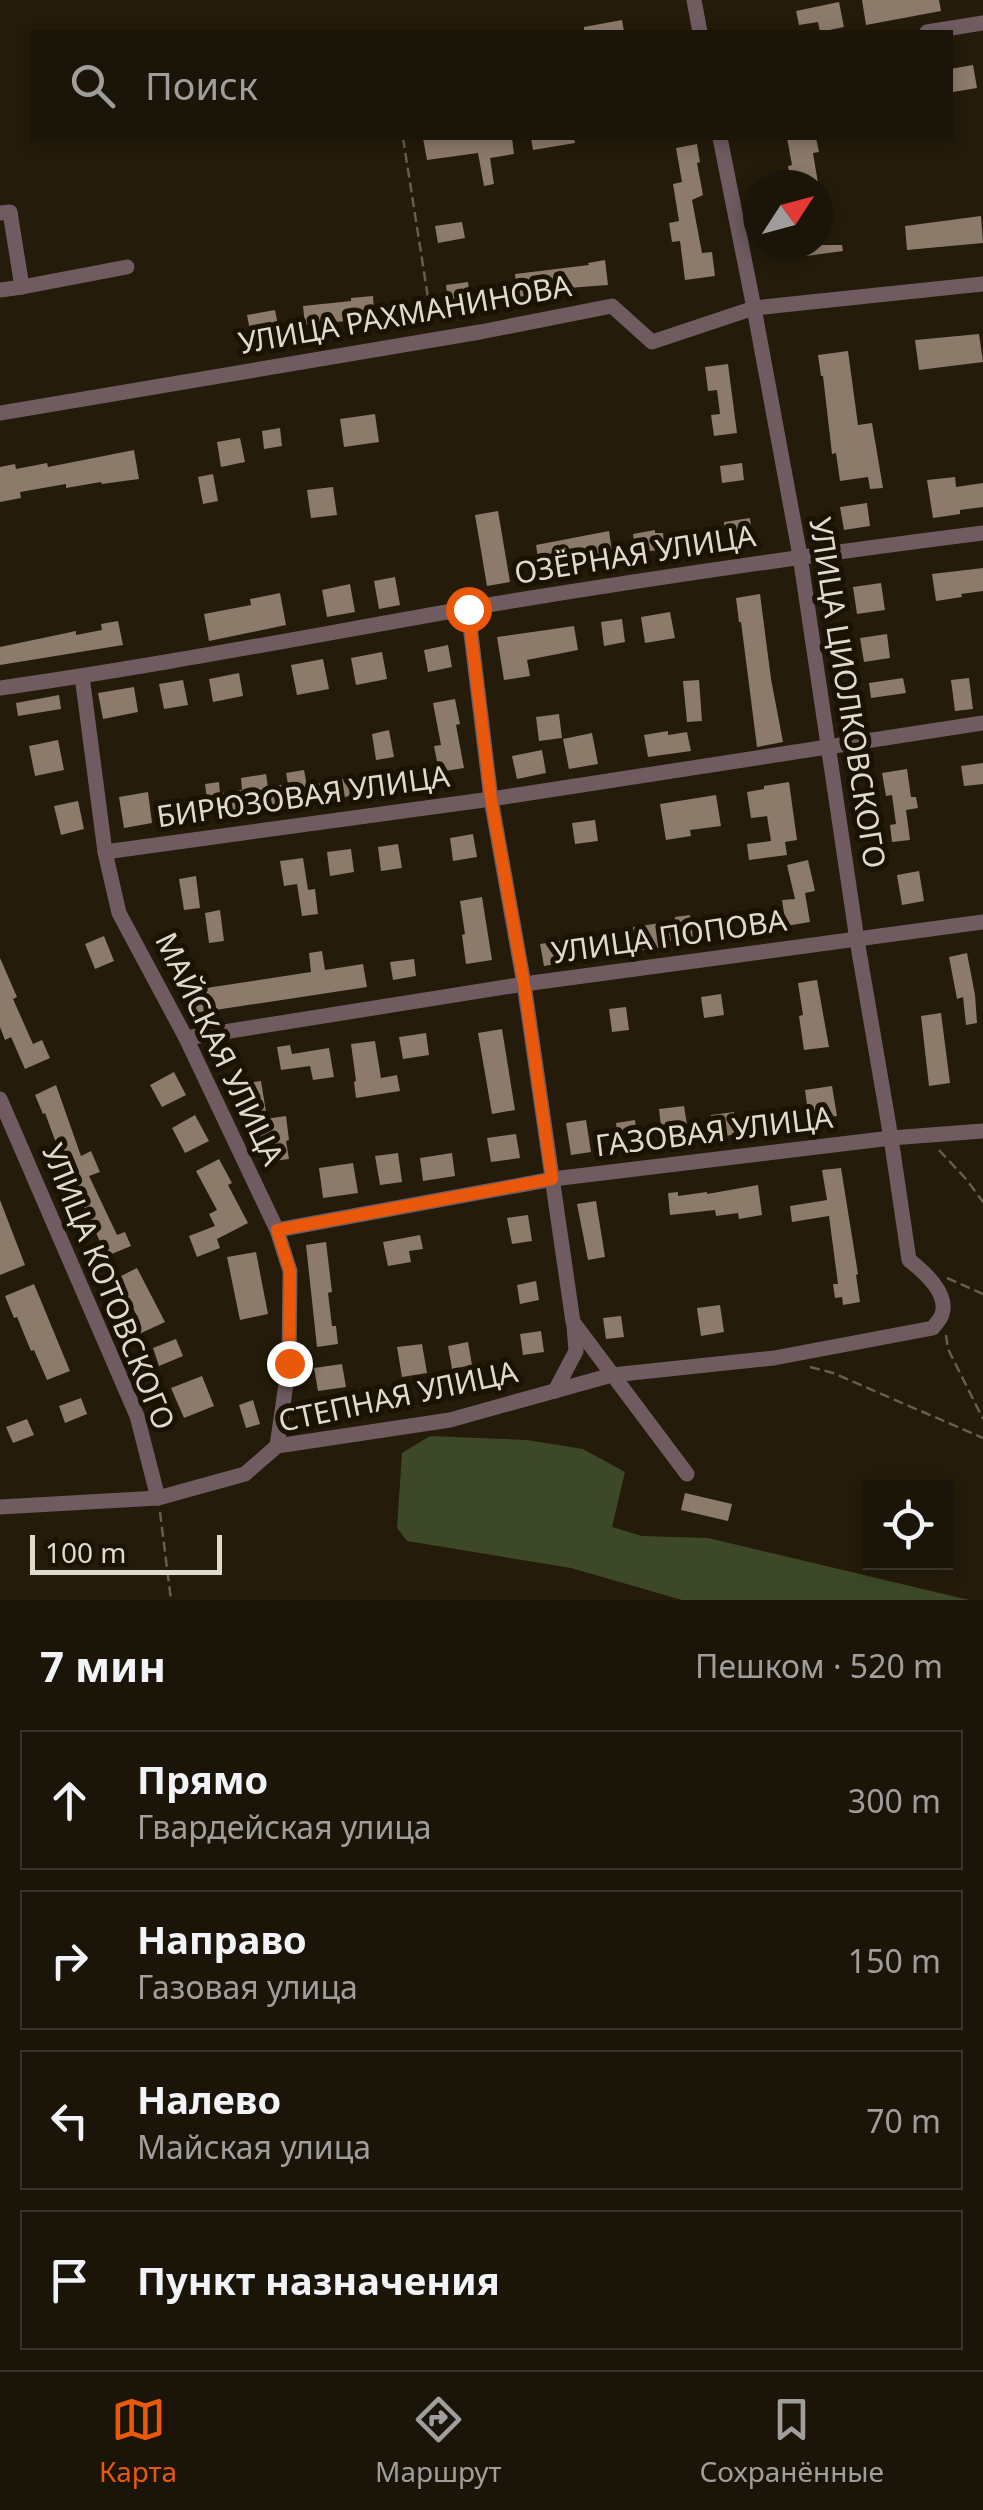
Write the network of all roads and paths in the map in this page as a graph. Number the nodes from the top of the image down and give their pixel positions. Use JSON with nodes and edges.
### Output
{"nodes":[{"id":1,"x":694,"y":0,"type":"edge"},
{"id":2,"x":983,"y":23,"type":"edge"},
{"id":3,"x":700,"y":30,"type":"edge"},
{"id":4,"x":939,"y":30,"type":"edge"},
{"id":5,"x":404,"y":140,"type":"edge"},
{"id":6,"x":720,"y":140,"type":"edge"},
{"id":7,"x":0,"y":213,"type":"edge"},
{"id":8,"x":128,"y":267,"type":"dead end"},
{"id":9,"x":983,"y":284,"type":"edge"},
{"id":10,"x":22,"y":287,"type":"junction"},
{"id":11,"x":0,"y":290,"type":"edge"},
{"id":12,"x":754,"y":308,"type":"junction"},
{"id":13,"x":435,"y":340,"type":"junction"},
{"id":14,"x":0,"y":412,"type":"edge"},
{"id":15,"x":983,"y":532,"type":"edge"},
{"id":16,"x":800,"y":556,"type":"junction"},
{"id":17,"x":468,"y":609,"type":"junction"},
{"id":18,"x":82,"y":676,"type":"junction"},
{"id":19,"x":0,"y":688,"type":"edge"},
{"id":20,"x":983,"y":723,"type":"edge"},
{"id":21,"x":827,"y":746,"type":"junction"},
{"id":22,"x":491,"y":799,"type":"junction"},
{"id":23,"x":105,"y":852,"type":"junction"},
{"id":24,"x":983,"y":922,"type":"edge"},
{"id":25,"x":857,"y":940,"type":"junction"},
{"id":26,"x":524,"y":984,"type":"junction"},
{"id":27,"x":186,"y":1038,"type":"junction"},
{"id":28,"x":0,"y":1099,"type":"edge"},
{"id":29,"x":983,"y":1131,"type":"edge"},
{"id":30,"x":918,"y":1136,"type":"junction"},
{"id":31,"x":891,"y":1138,"type":"junction"},
{"id":32,"x":552,"y":1179,"type":"junction"},
{"id":33,"x":983,"y":1202,"type":"edge"},
{"id":34,"x":277,"y":1230,"type":"junction"},
{"id":35,"x":931,"y":1277,"type":"junction"},
{"id":36,"x":983,"y":1294,"type":"edge"},
{"id":37,"x":938,"y":1321,"type":"junction"},
{"id":38,"x":574,"y":1322,"type":"junction"},
{"id":39,"x":804,"y":1366,"type":"dead end"},
{"id":40,"x":612,"y":1376,"type":"junction"},
{"id":41,"x":554,"y":1391,"type":"junction"},
{"id":42,"x":983,"y":1419,"type":"edge"},
{"id":43,"x":983,"y":1438,"type":"edge"},
{"id":44,"x":278,"y":1446,"type":"junction"},
{"id":45,"x":687,"y":1474,"type":"dead end"},
{"id":46,"x":158,"y":1498,"type":"junction"},
{"id":47,"x":0,"y":1507,"type":"edge"},
{"id":48,"x":171,"y":1600,"type":"edge"}],
"edges":[{"from":1,"to":3,"type":"street"},
{"from":2,"to":4,"type":"street"},
{"from":5,"to":13,"type":"path"},
{"from":6,"to":12,"type":"street","name":"УЛИЦА ЦИОЛКОВСКОГО"},
{"from":7,"to":10,"type":"street"},
{"from":8,"to":10,"type":"street"},
{"from":9,"to":12,"type":"street","name":"УЛИЦА РАХМАНИНОВА"},
{"from":10,"to":11,"type":"street"},
{"from":12,"to":13,"type":"street","name":"УЛИЦА РАХМАНИНОВА"},
{"from":12,"to":16,"type":"street","name":"УЛИЦА ЦИОЛКОВСКОГО"},
{"from":13,"to":14,"type":"street","name":"УЛИЦА РАХМАНИНОВА"},
{"from":15,"to":16,"type":"street","name":"ОЗЁРНАЯ УЛИЦА"},
{"from":16,"to":17,"type":"street","name":"ОЗЁРНАЯ УЛИЦА"},
{"from":16,"to":21,"type":"street","name":"УЛИЦА ЦИОЛКОВСКОГО"},
{"from":17,"to":18,"type":"street","name":"ОЗЁРНАЯ УЛИЦА"},
{"from":17,"to":22,"type":"street"},
{"from":18,"to":19,"type":"street","name":"ОЗЁРНАЯ УЛИЦА"},
{"from":18,"to":23,"type":"street","name":"МАЙСКАЯ УЛИЦА"},
{"from":20,"to":21,"type":"street","name":"БИРЮЗОВАЯ УЛИЦА"},
{"from":21,"to":22,"type":"street","name":"БИРЮЗОВАЯ УЛИЦА"},
{"from":21,"to":25,"type":"street","name":"УЛИЦА ЦИОЛКОВСКОГО"},
{"from":22,"to":23,"type":"street","name":"БИРЮЗОВАЯ УЛИЦА"},
{"from":22,"to":26,"type":"street"},
{"from":23,"to":27,"type":"street","name":"МАЙСКАЯ УЛИЦА"},
{"from":24,"to":25,"type":"street","name":"УЛИЦА ПОПОВА"},
{"from":25,"to":26,"type":"street","name":"УЛИЦА ПОПОВА"},
{"from":25,"to":31,"type":"street","name":"УЛИЦА ЦИОЛКОВСКОГО"},
{"from":26,"to":27,"type":"street","name":"УЛИЦА ПОПОВА"},
{"from":26,"to":32,"type":"street"},
{"from":27,"to":34,"type":"street","name":"МАЙСКАЯ УЛИЦА"},
{"from":28,"to":46,"type":"street","name":"УЛИЦА КОТОВСКОГО"},
{"from":29,"to":30,"type":"street","name":"ГАЗОВАЯ УЛИЦА"},
{"from":30,"to":31,"type":"street","name":"ГАЗОВАЯ УЛИЦА"},
{"from":30,"to":33,"type":"path"},
{"from":31,"to":32,"type":"street","name":"ГАЗОВАЯ УЛИЦА"},
{"from":31,"to":35,"type":"street","name":"УЛИЦА ЦИОЛКОВСКОГО"},
{"from":32,"to":34,"type":"street","name":"ГАЗОВАЯ УЛИЦА"},
{"from":32,"to":38,"type":"street"},
{"from":34,"to":44,"type":"street","name":"МАЙСКАЯ УЛИЦА"},
{"from":35,"to":36,"type":"path"},
{"from":35,"to":37,"type":"street"},
{"from":37,"to":40,"type":"street","name":"СТЕПНАЯ УЛИЦА"},
{"from":37,"to":42,"type":"path"},
{"from":38,"to":40,"type":"street"},
{"from":38,"to":41,"type":"street"},
{"from":39,"to":43,"type":"path"},
{"from":40,"to":41,"type":"street","name":"СТЕПНАЯ УЛИЦА"},
{"from":40,"to":45,"type":"street"},
{"from":41,"to":44,"type":"street","name":"СТЕПНАЯ УЛИЦА"},
{"from":44,"to":46,"type":"street","name":"СТЕПНАЯ УЛИЦА"},
{"from":46,"to":47,"type":"street","name":"СТЕПНАЯ УЛИЦА"},
{"from":46,"to":48,"type":"path"}]}
